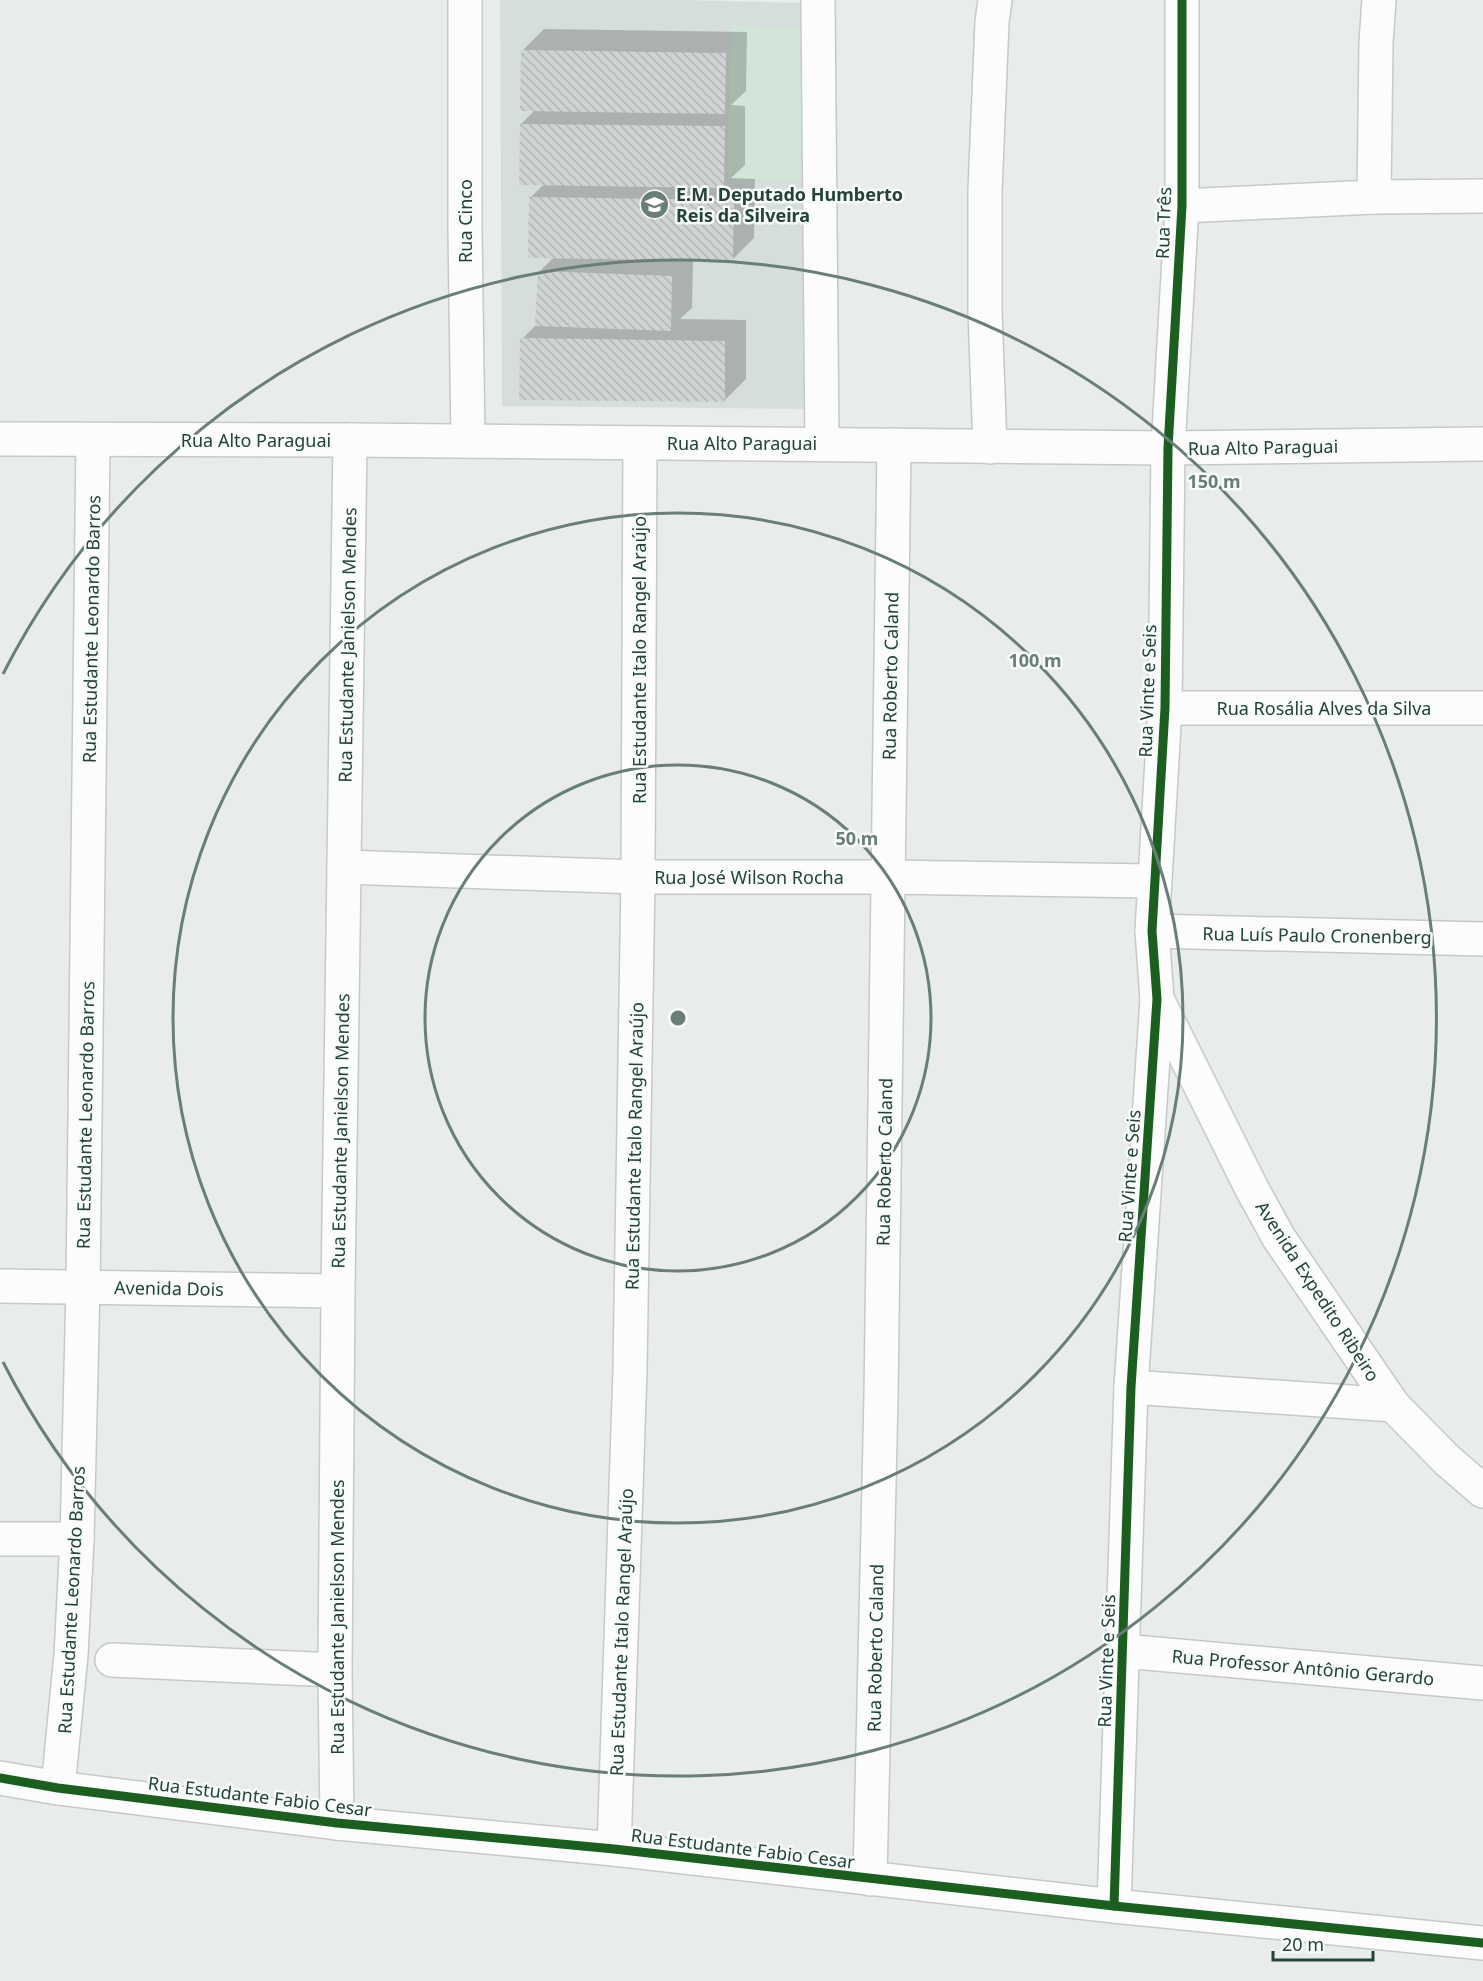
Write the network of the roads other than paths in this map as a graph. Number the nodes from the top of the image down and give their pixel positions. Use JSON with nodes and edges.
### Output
{"nodes":[{"id":1,"x":465,"y":0,"type":"edge"},
{"id":2,"x":818,"y":0,"type":"edge"},
{"id":3,"x":995,"y":0,"type":"edge"},
{"id":4,"x":1182,"y":0,"type":"edge"},
{"id":5,"x":1379,"y":0,"type":"edge"},
{"id":6,"x":1483,"y":196,"type":"edge"},
{"id":7,"x":1374,"y":197,"type":"junction"},
{"id":8,"x":1182,"y":206,"type":"junction"},
{"id":9,"x":0,"y":439,"type":"edge"},
{"id":10,"x":93,"y":440,"type":"junction"},
{"id":11,"x":350,"y":440,"type":"junction"},
{"id":12,"x":468,"y":441,"type":"junction"},
{"id":13,"x":640,"y":442,"type":"junction"},
{"id":14,"x":822,"y":444,"type":"junction"},
{"id":15,"x":1483,"y":444,"type":"edge"},
{"id":16,"x":894,"y":445,"type":"junction"},
{"id":17,"x":990,"y":447,"type":"junction"},
{"id":18,"x":1168,"y":448,"type":"junction"},
{"id":19,"x":1165,"y":708,"type":"junction"},
{"id":20,"x":1483,"y":708,"type":"edge"},
{"id":21,"x":344,"y":867,"type":"junction"},
{"id":22,"x":638,"y":877,"type":"junction"},
{"id":23,"x":887,"y":877,"type":"junction"},
{"id":24,"x":1154,"y":881,"type":"junction"},
{"id":25,"x":1152,"y":931,"type":"junction"},
{"id":26,"x":1483,"y":939,"type":"edge"},
{"id":27,"x":1157,"y":999,"type":"junction"},
{"id":28,"x":0,"y":1286,"type":"edge"},
{"id":29,"x":83,"y":1287,"type":"junction"},
{"id":30,"x":338,"y":1291,"type":"junction"},
{"id":31,"x":1131,"y":1386,"type":"junction"},
{"id":32,"x":1393,"y":1405,"type":"junction"},
{"id":33,"x":1483,"y":1491,"type":"edge"},
{"id":34,"x":0,"y":1539,"type":"edge"},
{"id":35,"x":77,"y":1539,"type":"junction"},
{"id":36,"x":1123,"y":1651,"type":"junction"},
{"id":37,"x":112,"y":1660,"type":"dead end"},
{"id":38,"x":335,"y":1670,"type":"junction"},
{"id":39,"x":1483,"y":1683,"type":"edge"},
{"id":40,"x":0,"y":1778,"type":"edge"},
{"id":41,"x":58,"y":1788,"type":"junction"},
{"id":42,"x":337,"y":1823,"type":"junction"},
{"id":43,"x":614,"y":1849,"type":"junction"},
{"id":44,"x":870,"y":1879,"type":"junction"},
{"id":45,"x":1114,"y":1906,"type":"junction"},
{"id":46,"x":1483,"y":1943,"type":"edge"}],
"edges":[{"from":1,"to":12,"type":"street","name":"Rua Cinco"},
{"from":2,"to":14,"type":"street"},
{"from":3,"to":17,"type":"street"},
{"from":4,"to":8,"type":"street","name":"Rua Três"},
{"from":5,"to":7,"type":"street"},
{"from":6,"to":7,"type":"street"},
{"from":7,"to":8,"type":"street"},
{"from":8,"to":18,"type":"street","name":"Rua Três"},
{"from":9,"to":10,"type":"street","name":"Rua Alto Paraguai"},
{"from":10,"to":11,"type":"street","name":"Rua Alto Paraguai"},
{"from":10,"to":29,"type":"street","name":"Rua Estudante Leonardo Barros"},
{"from":11,"to":12,"type":"street","name":"Rua Alto Paraguai"},
{"from":11,"to":21,"type":"street","name":"Rua Estudante Janielson Mendes"},
{"from":12,"to":13,"type":"street","name":"Rua Alto Paraguai"},
{"from":13,"to":14,"type":"street","name":"Rua Alto Paraguai"},
{"from":13,"to":22,"type":"street","name":"Rua Estudante Italo Rangel Araújo"},
{"from":14,"to":16,"type":"street","name":"Rua Alto Paraguai"},
{"from":15,"to":18,"type":"street","name":"Rua Alto Paraguai"},
{"from":16,"to":17,"type":"street","name":"Rua Alto Paraguai"},
{"from":16,"to":23,"type":"street","name":"Rua Roberto Caland"},
{"from":17,"to":18,"type":"street","name":"Rua Alto Paraguai"},
{"from":18,"to":19,"type":"street","name":"Rua Vinte e Seis"},
{"from":19,"to":20,"type":"street","name":"Rua Rosália Alves da Silva"},
{"from":19,"to":24,"type":"street","name":"Rua Vinte e Seis"},
{"from":21,"to":22,"type":"street","name":"Rua José Wilson Rocha"},
{"from":21,"to":30,"type":"street","name":"Rua Estudante Janielson Mendes"},
{"from":22,"to":23,"type":"street","name":"Rua José Wilson Rocha"},
{"from":22,"to":43,"type":"street","name":"Rua Estudante Italo Rangel Araújo"},
{"from":23,"to":24,"type":"street","name":"Rua José Wilson Rocha"},
{"from":23,"to":44,"type":"street","name":"Rua Roberto Caland"},
{"from":24,"to":25,"type":"street","name":"Rua Vinte e Seis"},
{"from":25,"to":26,"type":"street","name":"Rua Luís Paulo Cronenberg"},
{"from":25,"to":27,"type":"street","name":"Rua Vinte e Seis"},
{"from":27,"to":31,"type":"street","name":"Rua Vinte e Seis"},
{"from":27,"to":32,"type":"street","name":"Avenida Expedito Ribeiro"},
{"from":28,"to":29,"type":"street","name":"Avenida Dois"},
{"from":29,"to":30,"type":"street","name":"Avenida Dois"},
{"from":29,"to":35,"type":"street","name":"Rua Estudante Leonardo Barros"},
{"from":30,"to":38,"type":"street","name":"Rua Estudante Janielson Mendes"},
{"from":31,"to":32,"type":"street"},
{"from":31,"to":36,"type":"street","name":"Rua Vinte e Seis"},
{"from":32,"to":33,"type":"street","name":"Avenida Expedito Ribeiro"},
{"from":34,"to":35,"type":"street"},
{"from":35,"to":41,"type":"street","name":"Rua Estudante Leonardo Barros"},
{"from":36,"to":39,"type":"street","name":"Rua Professor Antônio Gerardo"},
{"from":36,"to":45,"type":"street","name":"Rua Vinte e Seis"},
{"from":37,"to":38,"type":"street"},
{"from":38,"to":42,"type":"street","name":"Rua Estudante Janielson Mendes"},
{"from":40,"to":41,"type":"street","name":"Rua Estudante Fabio Cesar"},
{"from":41,"to":42,"type":"street","name":"Rua Estudante Fabio Cesar"},
{"from":42,"to":43,"type":"street","name":"Rua Estudante Fabio Cesar"},
{"from":43,"to":44,"type":"street","name":"Rua Estudante Fabio Cesar"},
{"from":44,"to":45,"type":"street","name":"Rua Estudante Fabio Cesar"},
{"from":45,"to":46,"type":"street","name":"Rua Estudante Fabio Cesar"}]}
